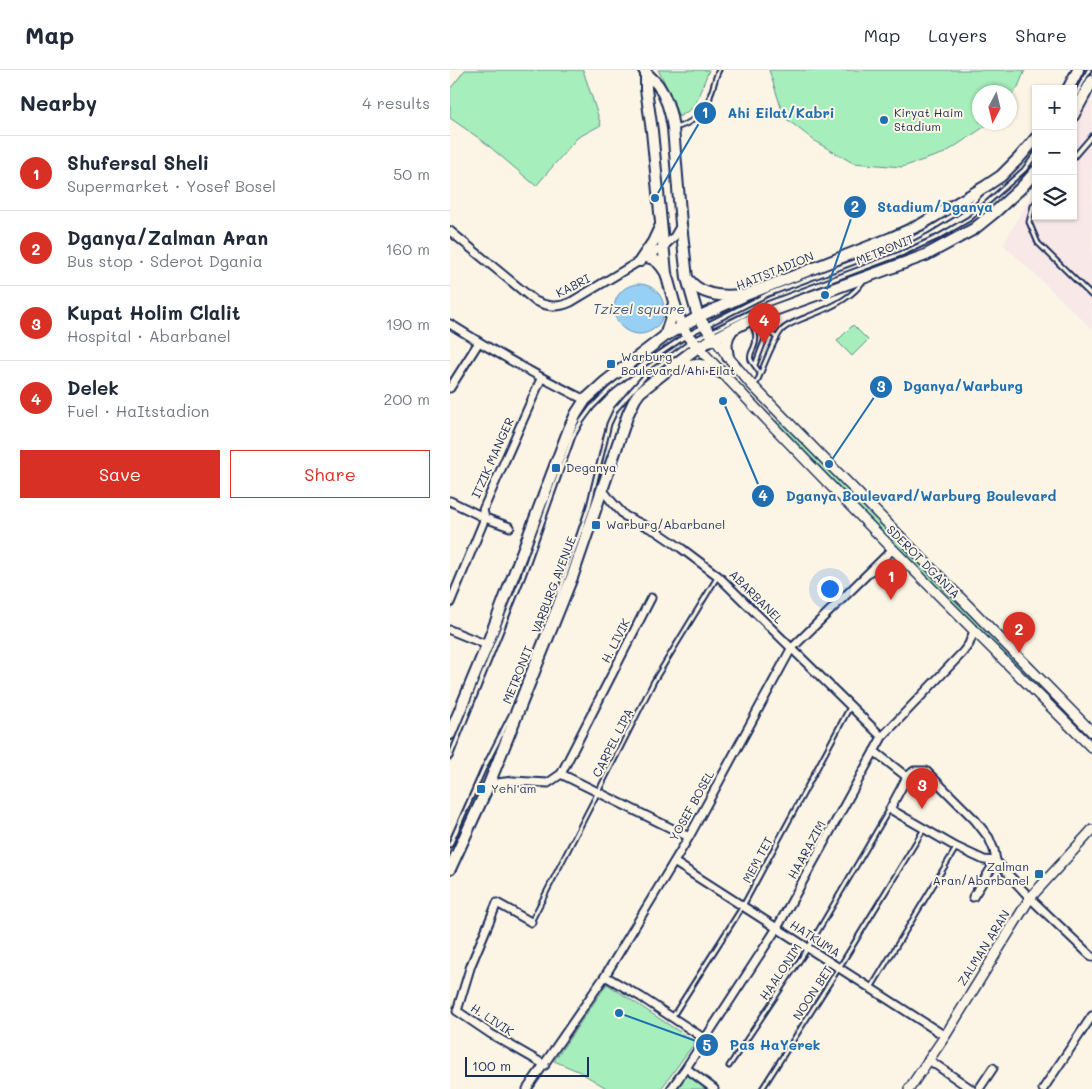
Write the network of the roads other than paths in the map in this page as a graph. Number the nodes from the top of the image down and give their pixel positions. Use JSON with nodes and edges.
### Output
{"nodes":[{"id":1,"x":719,"y":70,"type":"edge"},
{"id":2,"x":1078,"y":70,"type":"edge"},
{"id":3,"x":1089,"y":70,"type":"edge"},
{"id":4,"x":645,"y":71,"type":"edge"},
{"id":5,"x":1092,"y":81,"type":"edge"},
{"id":6,"x":1070,"y":85,"type":"edge"},
{"id":7,"x":1077,"y":92,"type":"edge"},
{"id":8,"x":1077,"y":109,"type":"edge"},
{"id":9,"x":673,"y":128,"type":"junction"},
{"id":10,"x":1092,"y":136,"type":"edge"},
{"id":11,"x":1032,"y":143,"type":"edge"},
{"id":12,"x":1077,"y":153,"type":"edge"},
{"id":13,"x":1032,"y":159,"type":"edge"},
{"id":14,"x":1032,"y":175,"type":"edge"},
{"id":15,"x":986,"y":186,"type":"junction"},
{"id":16,"x":1032,"y":210,"type":"edge"},
{"id":17,"x":661,"y":224,"type":"junction"},
{"id":18,"x":681,"y":224,"type":"junction"},
{"id":19,"x":450,"y":231,"type":"edge"},
{"id":20,"x":663,"y":247,"type":"junction"},
{"id":21,"x":643,"y":259,"type":"junction"},
{"id":22,"x":666,"y":273,"type":"junction"},
{"id":23,"x":687,"y":278,"type":"junction"},
{"id":24,"x":865,"y":278,"type":"junction"},
{"id":25,"x":748,"y":294,"type":"junction"},
{"id":26,"x":1092,"y":296,"type":"edge"},
{"id":27,"x":674,"y":302,"type":"junction"},
{"id":28,"x":698,"y":317,"type":"junction"},
{"id":29,"x":746,"y":322,"type":"junction"},
{"id":30,"x":450,"y":324,"type":"edge"},
{"id":31,"x":734,"y":328,"type":"junction"},
{"id":32,"x":755,"y":329,"type":"junction"},
{"id":33,"x":768,"y":331,"type":"junction"},
{"id":34,"x":710,"y":332,"type":"junction"},
{"id":35,"x":665,"y":336,"type":"junction"},
{"id":36,"x":690,"y":337,"type":"junction"},
{"id":37,"x":777,"y":338,"type":"junction"},
{"id":38,"x":479,"y":342,"type":"junction"},
{"id":39,"x":728,"y":357,"type":"junction"},
{"id":40,"x":755,"y":365,"type":"junction"},
{"id":41,"x":670,"y":368,"type":"junction"},
{"id":42,"x":722,"y":373,"type":"junction"},
{"id":43,"x":760,"y":375,"type":"junction"},
{"id":44,"x":541,"y":378,"type":"junction"},
{"id":45,"x":751,"y":384,"type":"junction"},
{"id":46,"x":450,"y":388,"type":"edge"},
{"id":47,"x":585,"y":400,"type":"junction"},
{"id":48,"x":602,"y":489,"type":"junction"},
{"id":49,"x":450,"y":501,"type":"edge"},
{"id":50,"x":485,"y":518,"type":"junction"},
{"id":51,"x":510,"y":527,"type":"dead end"},
{"id":52,"x":893,"y":549,"type":"junction"},
{"id":53,"x":718,"y":576,"type":"junction"},
{"id":54,"x":651,"y":598,"type":"dead end"},
{"id":55,"x":450,"y":604,"type":"edge"},
{"id":56,"x":450,"y":630,"type":"edge"},
{"id":57,"x":974,"y":631,"type":"junction"},
{"id":58,"x":487,"y":645,"type":"junction"},
{"id":59,"x":791,"y":649,"type":"junction"},
{"id":60,"x":850,"y":707,"type":"junction"},
{"id":61,"x":1092,"y":732,"type":"edge"},
{"id":62,"x":450,"y":734,"type":"edge"},
{"id":63,"x":882,"y":737,"type":"junction"},
{"id":64,"x":1092,"y":748,"type":"edge"},
{"id":65,"x":874,"y":751,"type":"junction"},
{"id":66,"x":450,"y":757,"type":"edge"},
{"id":67,"x":561,"y":774,"type":"junction"},
{"id":68,"x":907,"y":777,"type":"junction"},
{"id":69,"x":489,"y":784,"type":"junction"},
{"id":70,"x":598,"y":792,"type":"junction"},
{"id":71,"x":890,"y":809,"type":"junction"},
{"id":72,"x":924,"y":828,"type":"junction"},
{"id":73,"x":1092,"y":830,"type":"edge"},
{"id":74,"x":688,"y":837,"type":"junction"},
{"id":75,"x":450,"y":845,"type":"edge"},
{"id":76,"x":956,"y":847,"type":"junction"},
{"id":77,"x":996,"y":861,"type":"junction"},
{"id":78,"x":674,"y":862,"type":"junction"},
{"id":79,"x":450,"y":869,"type":"edge"},
{"id":80,"x":973,"y":896,"type":"dead end"},
{"id":81,"x":1030,"y":898,"type":"junction"},
{"id":82,"x":743,"y":906,"type":"junction"},
{"id":83,"x":531,"y":922,"type":"joint"},
{"id":84,"x":777,"y":928,"type":"junction"},
{"id":85,"x":808,"y":948,"type":"junction"},
{"id":86,"x":1092,"y":956,"type":"edge"},
{"id":87,"x":839,"y":968,"type":"junction"},
{"id":88,"x":605,"y":976,"type":"junction"},
{"id":89,"x":871,"y":989,"type":"junction"},
{"id":90,"x":1092,"y":1016,"type":"edge"},
{"id":91,"x":672,"y":1017,"type":"junction"},
{"id":92,"x":944,"y":1036,"type":"junction"},
{"id":93,"x":705,"y":1039,"type":"junction"},
{"id":94,"x":929,"y":1060,"type":"junction"},
{"id":95,"x":545,"y":1065,"type":"junction"},
{"id":96,"x":729,"y":1066,"type":"dead end"},
{"id":97,"x":686,"y":1068,"type":"junction"},
{"id":98,"x":993,"y":1068,"type":"dead end"},
{"id":99,"x":527,"y":1089,"type":"edge"},
{"id":100,"x":671,"y":1089,"type":"edge"},
{"id":101,"x":714,"y":1089,"type":"edge"},
{"id":102,"x":762,"y":1089,"type":"edge"},
{"id":103,"x":909,"y":1089,"type":"edge"},
{"id":104,"x":971,"y":1089,"type":"edge"},
{"id":105,"x":979,"y":1089,"type":"edge"},
{"id":106,"x":1043,"y":1089,"type":"edge"}],
"edges":[{"from":1,"to":9,"type":"lane"},
{"from":2,"to":6,"type":"main road"},
{"from":3,"to":7,"type":"lane"},
{"from":4,"to":9,"type":"main road"},
{"from":4,"to":17,"type":"main road"},
{"from":5,"to":8,"type":"main road"},
{"from":9,"to":18,"type":"main road"},
{"from":10,"to":12,"type":"lane"},
{"from":11,"to":15,"type":"main road","name":"HAITSTADION"},
{"from":13,"to":34,"type":"lane","name":"METRONIT"},
{"from":14,"to":24,"type":"main road"},
{"from":15,"to":25,"type":"main road","name":"HAITSTADION"},
{"from":15,"to":34,"type":"lane","name":"METRONIT"},
{"from":16,"to":26,"type":"lane"},
{"from":17,"to":20,"type":"main road"},
{"from":17,"to":21,"type":"main road"},
{"from":18,"to":20,"type":"street","name":"KABRI"},
{"from":18,"to":23,"type":"main road"},
{"from":19,"to":21,"type":"street","name":"KABRI"},
{"from":20,"to":21,"type":"street","name":"KABRI"},
{"from":20,"to":22,"type":"main road"},
{"from":21,"to":22,"type":"main road"},
{"from":22,"to":27,"type":"main road"},
{"from":23,"to":25,"type":"main road"},
{"from":23,"to":28,"type":"main road"},
{"from":24,"to":29,"type":"main road"},
{"from":24,"to":37,"type":"lane"},
{"from":25,"to":28,"type":"main road","name":"HAITSTADION"},
{"from":27,"to":35,"type":"main road"},
{"from":27,"to":36,"type":"main road"},
{"from":28,"to":34,"type":"main road"},
{"from":28,"to":36,"type":"main road","name":"VARBURG AVENUE"},
{"from":29,"to":31,"type":"main road"},
{"from":29,"to":32,"type":"lane"},
{"from":30,"to":38,"type":"street"},
{"from":31,"to":34,"type":"main road"},
{"from":31,"to":39,"type":"main road"},
{"from":32,"to":33,"type":"lane"},
{"from":32,"to":40,"type":"lane"},
{"from":33,"to":37,"type":"lane"},
{"from":33,"to":40,"type":"lane"},
{"from":34,"to":36,"type":"main road","name":"VARBURG AVENUE"},
{"from":34,"to":36,"type":"lane","name":"METRONIT"},
{"from":34,"to":39,"type":"street","name":"SDEROT DGANIA"},
{"from":35,"to":36,"type":"main road","name":"VARBURG AVENUE"},
{"from":35,"to":47,"type":"main road","name":"VARBURG AVENUE"},
{"from":36,"to":41,"type":"main road","name":"VARBURG AVENUE"},
{"from":36,"to":42,"type":"street","name":"SDEROT DGANIA"},
{"from":36,"to":66,"type":"lane","name":"METRONIT"},
{"from":36,"to":75,"type":"lane","name":"METRONIT"},
{"from":37,"to":43,"type":"lane"},
{"from":38,"to":44,"type":"street"},
{"from":38,"to":46,"type":"street"},
{"from":39,"to":45,"type":"street","name":"SDEROT DGANIA"},
{"from":40,"to":43,"type":"lane"},
{"from":41,"to":42,"type":"main road"},
{"from":41,"to":48,"type":"main road","name":"VARBURG AVENUE"},
{"from":42,"to":52,"type":"street","name":"SDEROT DGANIA"},
{"from":43,"to":45,"type":"lane"},
{"from":44,"to":47,"type":"street"},
{"from":44,"to":50,"type":"street","name":"ITZIK MANGER"},
{"from":45,"to":61,"type":"street","name":"SDEROT DGANIA"},
{"from":47,"to":58,"type":"main road","name":"VARBURG AVENUE"},
{"from":48,"to":53,"type":"street","name":"ABARBANEL"},
{"from":48,"to":69,"type":"main road","name":"VARBURG AVENUE"},
{"from":49,"to":50,"type":"street"},
{"from":50,"to":51,"type":"street"},
{"from":50,"to":55,"type":"street","name":"ITZIK MANGER"},
{"from":52,"to":57,"type":"street","name":"SDEROT DGANIA"},
{"from":52,"to":59,"type":"street","name":"YOSEF BOSEL"},
{"from":53,"to":59,"type":"street","name":"ABARBANEL"},
{"from":53,"to":70,"type":"lane","name":"CARPEL LIPA"},
{"from":54,"to":67,"type":"street","name":"H. LIVIK"},
{"from":56,"to":58,"type":"street"},
{"from":57,"to":63,"type":"street","name":"HAARAZIM"},
{"from":57,"to":64,"type":"street","name":"SDEROT DGANIA"},
{"from":58,"to":62,"type":"main road","name":"VARBURG AVENUE"},
{"from":59,"to":60,"type":"street","name":"ABARBANEL"},
{"from":59,"to":74,"type":"street","name":"YOSEF BOSEL"},
{"from":60,"to":63,"type":"street","name":"ABARBANEL"},
{"from":60,"to":82,"type":"lane","name":"MEM TET"},
{"from":63,"to":65,"type":"street","name":"HAARAZIM"},
{"from":65,"to":68,"type":"street"},
{"from":65,"to":84,"type":"street","name":"HAARAZIM"},
{"from":67,"to":69,"type":"street"},
{"from":67,"to":70,"type":"street"},
{"from":68,"to":71,"type":"street"},
{"from":68,"to":77,"type":"street"},
{"from":69,"to":79,"type":"main road","name":"VARBURG AVENUE"},
{"from":70,"to":74,"type":"street"},
{"from":70,"to":83,"type":"lane","name":"CARPEL LIPA"},
{"from":71,"to":72,"type":"street"},
{"from":71,"to":85,"type":"lane","name":"HAALONIM"},
{"from":72,"to":76,"type":"street"},
{"from":72,"to":87,"type":"lane","name":"NOON BET"},
{"from":73,"to":81,"type":"street","name":"ZALMAN ARAN"},
{"from":74,"to":78,"type":"street","name":"YOSEF BOSEL"},
{"from":76,"to":77,"type":"street"},
{"from":76,"to":89,"type":"lane"},
{"from":77,"to":80,"type":"street"},
{"from":77,"to":81,"type":"street"},
{"from":78,"to":82,"type":"street","name":"HATKUMA"},
{"from":78,"to":88,"type":"street","name":"YOSEF BOSEL"},
{"from":81,"to":86,"type":"street"},
{"from":81,"to":92,"type":"street","name":"ZALMAN ARAN"},
{"from":82,"to":84,"type":"street","name":"HATKUMA"},
{"from":82,"to":91,"type":"lane","name":"MEM TET"},
{"from":83,"to":95,"type":"street","name":"H. LIVIK"},
{"from":84,"to":85,"type":"street","name":"HATKUMA"},
{"from":84,"to":93,"type":"street","name":"HAARAZIM"},
{"from":85,"to":87,"type":"street","name":"HATKUMA"},
{"from":85,"to":96,"type":"lane","name":"HAALONIM"},
{"from":87,"to":89,"type":"street","name":"HATKUMA"},
{"from":87,"to":102,"type":"lane","name":"NOON BET"},
{"from":88,"to":91,"type":"street"},
{"from":88,"to":95,"type":"street","name":"YOSEF BOSEL"},
{"from":89,"to":92,"type":"street","name":"HATKUMA"},
{"from":90,"to":106,"type":"street"},
{"from":91,"to":93,"type":"street"},
{"from":92,"to":94,"type":"street","name":"ZALMAN ARAN"},
{"from":93,"to":97,"type":"street","name":"HAARAZIM"},
{"from":94,"to":103,"type":"street","name":"ZALMAN ARAN"},
{"from":94,"to":104,"type":"street"},
{"from":95,"to":99,"type":"street","name":"YOSEF BOSEL"},
{"from":97,"to":100,"type":"street","name":"HAARAZIM"},
{"from":97,"to":101,"type":"street"},
{"from":98,"to":105,"type":"street"}]}
